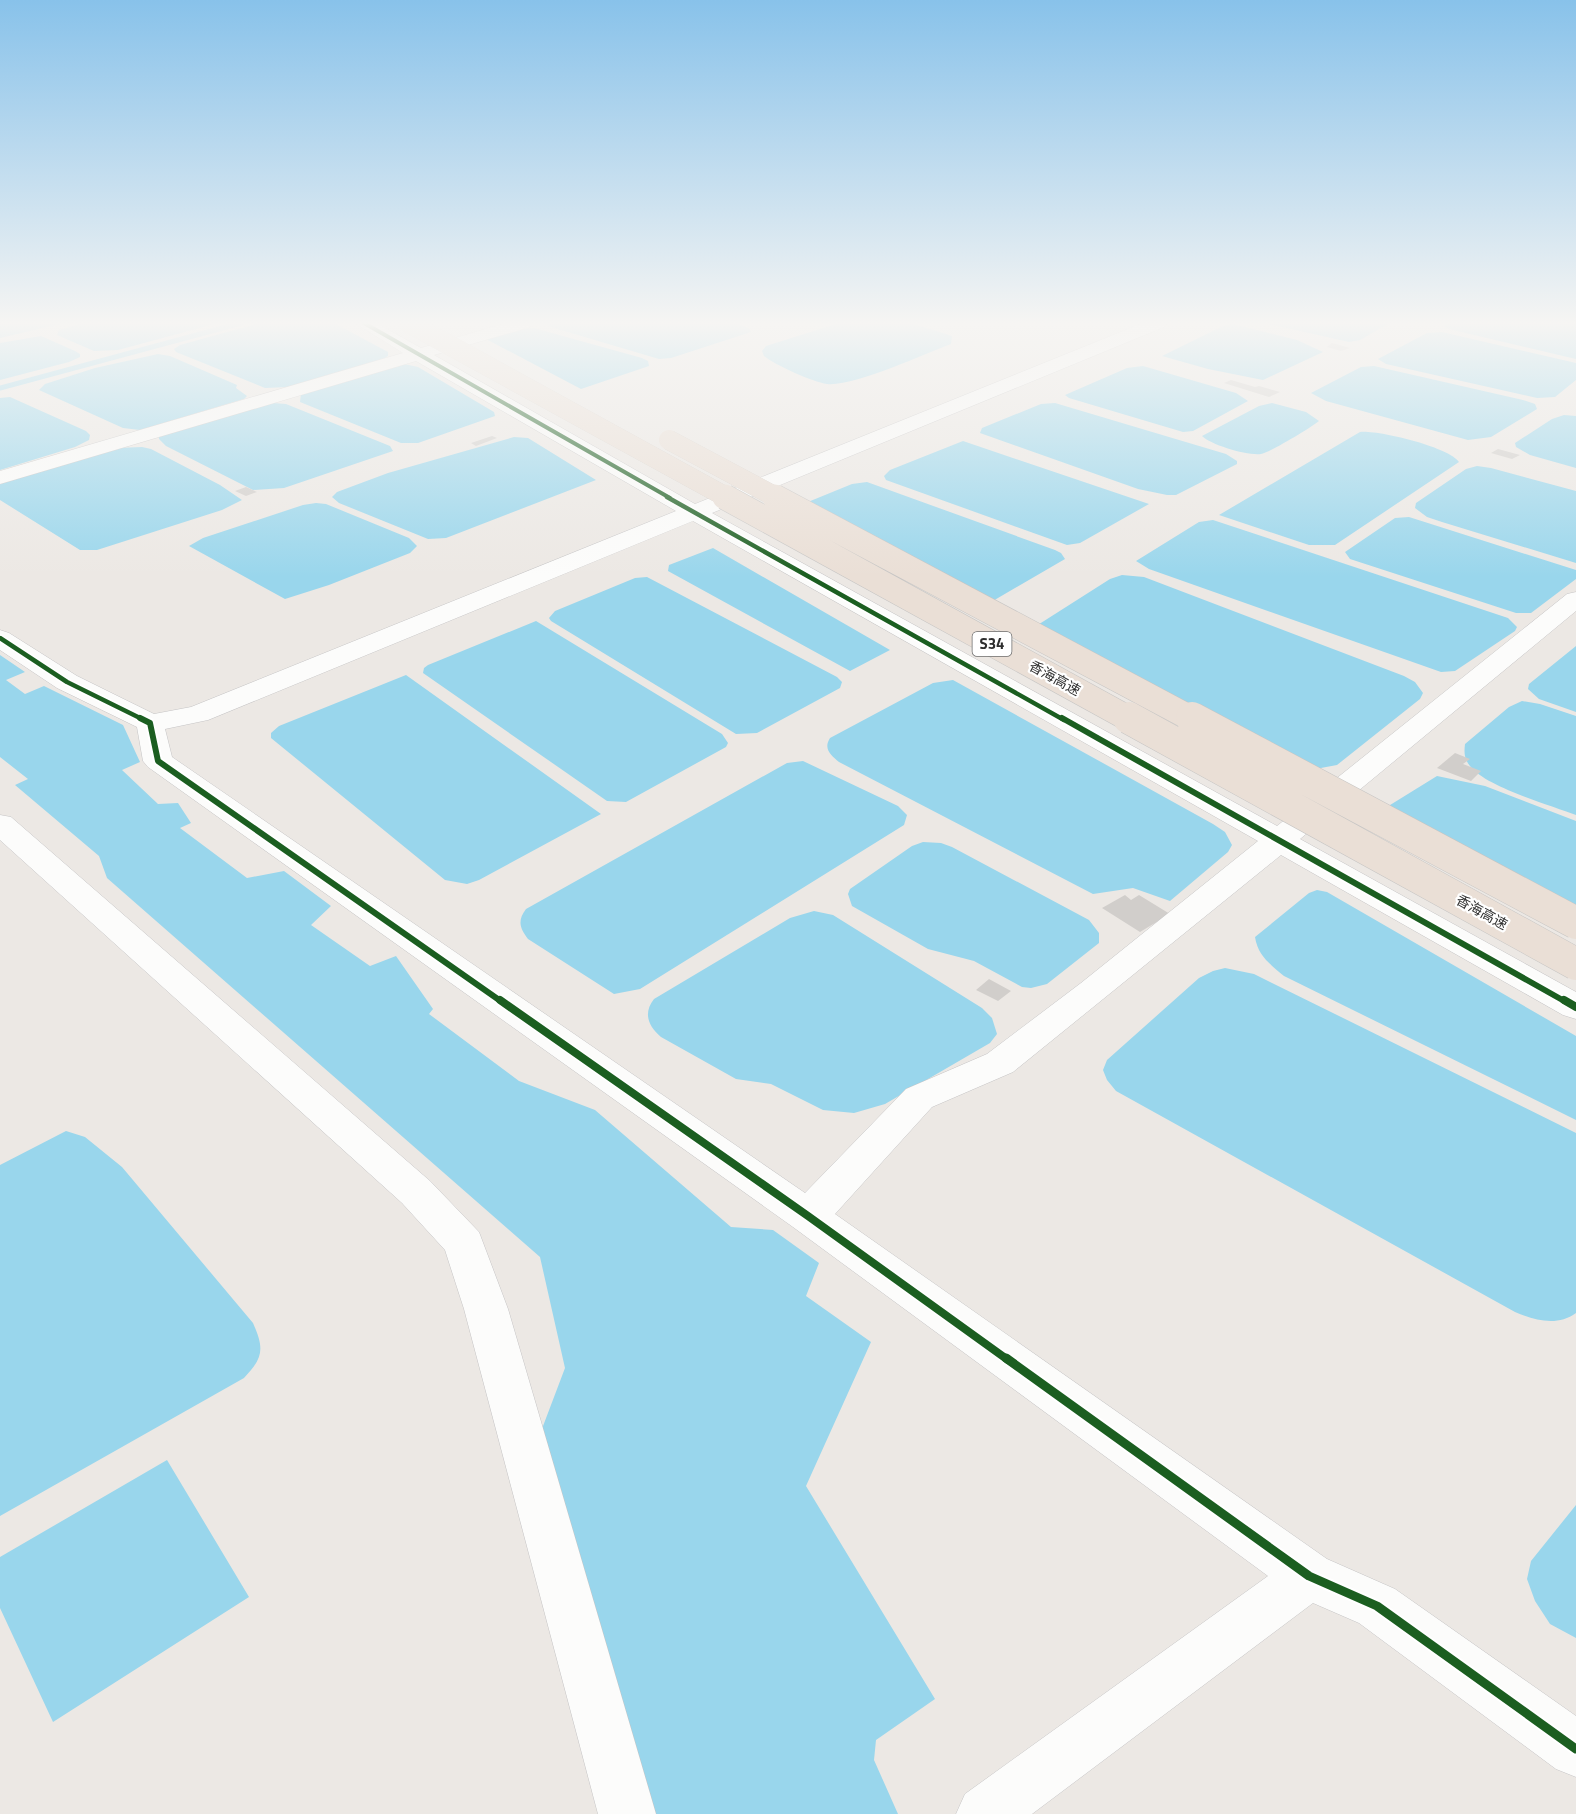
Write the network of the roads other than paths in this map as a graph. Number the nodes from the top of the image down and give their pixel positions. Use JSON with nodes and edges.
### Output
{"nodes":[{"id":1,"x":240,"y":408,"type":"edge"},
{"id":2,"x":512,"y":408,"type":"edge"},
{"id":3,"x":563,"y":408,"type":"edge"},
{"id":4,"x":608,"y":408,"type":"edge"},
{"id":5,"x":950,"y":408,"type":"edge"},
{"id":6,"x":0,"y":478,"type":"edge"},
{"id":7,"x":694,"y":512,"type":"junction"},
{"id":8,"x":1576,"y":599,"type":"edge"},
{"id":9,"x":0,"y":638,"type":"edge"},
{"id":10,"x":150,"y":723,"type":"junction"},
{"id":11,"x":0,"y":824,"type":"edge"},
{"id":12,"x":1279,"y":841,"type":"junction"},
{"id":13,"x":1576,"y":923,"type":"edge"},
{"id":14,"x":1576,"y":964,"type":"edge"},
{"id":15,"x":1576,"y":1007,"type":"edge"},
{"id":16,"x":808,"y":1216,"type":"junction"},
{"id":17,"x":1309,"y":1576,"type":"junction"},
{"id":18,"x":1576,"y":1749,"type":"edge"},
{"id":19,"x":627,"y":1814,"type":"edge"},
{"id":20,"x":985,"y":1814,"type":"edge"}],
"edges":[{"from":1,"to":6,"type":"street"},
{"from":2,"to":7,"type":"street"},
{"from":3,"to":14,"type":"highway","name":"香海高速","number":"S34","bridge":true},
{"from":4,"to":13,"type":"highway","name":"香海高速","number":"S34","bridge":true},
{"from":5,"to":7,"type":"street"},
{"from":7,"to":10,"type":"street"},
{"from":7,"to":12,"type":"street"},
{"from":8,"to":12,"type":"street"},
{"from":9,"to":10,"type":"street"},
{"from":10,"to":16,"type":"street"},
{"from":11,"to":19,"type":"street"},
{"from":12,"to":15,"type":"street"},
{"from":12,"to":16,"type":"street"},
{"from":16,"to":17,"type":"street"},
{"from":17,"to":18,"type":"street"},
{"from":17,"to":20,"type":"street"}]}
